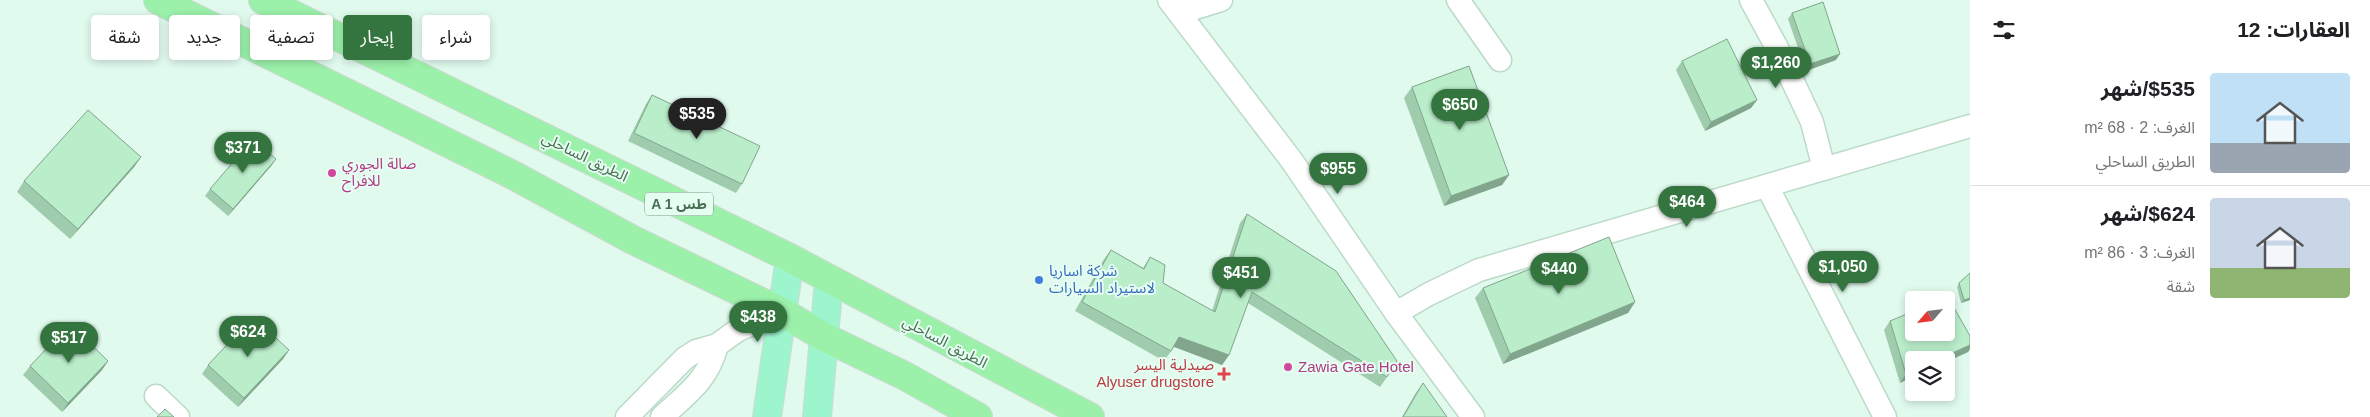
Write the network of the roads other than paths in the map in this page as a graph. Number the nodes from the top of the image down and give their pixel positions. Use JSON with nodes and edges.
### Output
{"nodes":[{"id":1,"x":158,"y":0,"type":"edge"},
{"id":2,"x":263,"y":0,"type":"edge"},
{"id":3,"x":1221,"y":0,"type":"edge"},
{"id":4,"x":1458,"y":0,"type":"edge"},
{"id":5,"x":1751,"y":0,"type":"edge"},
{"id":6,"x":1174,"y":7,"type":"edge"},
{"id":7,"x":1500,"y":60,"type":"dead end"},
{"id":8,"x":1970,"y":126,"type":"edge"},
{"id":9,"x":1824,"y":169,"type":"junction"},
{"id":10,"x":1766,"y":186,"type":"junction"},
{"id":11,"x":790,"y":258,"type":"junction"},
{"id":12,"x":829,"y":280,"type":"junction"},
{"id":13,"x":782,"y":312,"type":"junction"},
{"id":14,"x":1396,"y":314,"type":"junction"},
{"id":15,"x":824,"y":337,"type":"junction"},
{"id":16,"x":717,"y":345,"type":"junction"},
{"id":17,"x":156,"y":396,"type":"dead end"},
{"id":18,"x":178,"y":417,"type":"edge"},
{"id":19,"x":628,"y":417,"type":"edge"},
{"id":20,"x":662,"y":417,"type":"edge"},
{"id":21,"x":767,"y":417,"type":"edge"},
{"id":22,"x":817,"y":417,"type":"edge"},
{"id":23,"x":978,"y":417,"type":"edge"},
{"id":24,"x":1090,"y":417,"type":"edge"},
{"id":25,"x":1473,"y":417,"type":"edge"},
{"id":26,"x":1885,"y":417,"type":"edge"}],
"edges":[{"from":1,"to":13,"type":"highway"},
{"from":2,"to":11,"type":"highway","name":"الطريق الساحلي","number":"A 1 طس"},
{"from":3,"to":6,"type":"street"},
{"from":4,"to":7,"type":"street"},
{"from":5,"to":9,"type":"street"},
{"from":6,"to":14,"type":"street"},
{"from":8,"to":9,"type":"street"},
{"from":9,"to":10,"type":"street"},
{"from":10,"to":14,"type":"street"},
{"from":10,"to":26,"type":"street"},
{"from":11,"to":12,"type":"highway","name":"الطريق الساحلي","number":"A 1 طس"},
{"from":11,"to":13,"type":"main road"},
{"from":12,"to":15,"type":"main road"},
{"from":12,"to":24,"type":"highway","name":"الطريق الساحلي","number":"A 1 طس"},
{"from":13,"to":15,"type":"highway"},
{"from":13,"to":16,"type":"street"},
{"from":13,"to":21,"type":"main road"},
{"from":14,"to":25,"type":"street"},
{"from":15,"to":22,"type":"main road"},
{"from":15,"to":23,"type":"highway"},
{"from":16,"to":19,"type":"street"},
{"from":16,"to":20,"type":"street"},
{"from":17,"to":18,"type":"street"}]}
